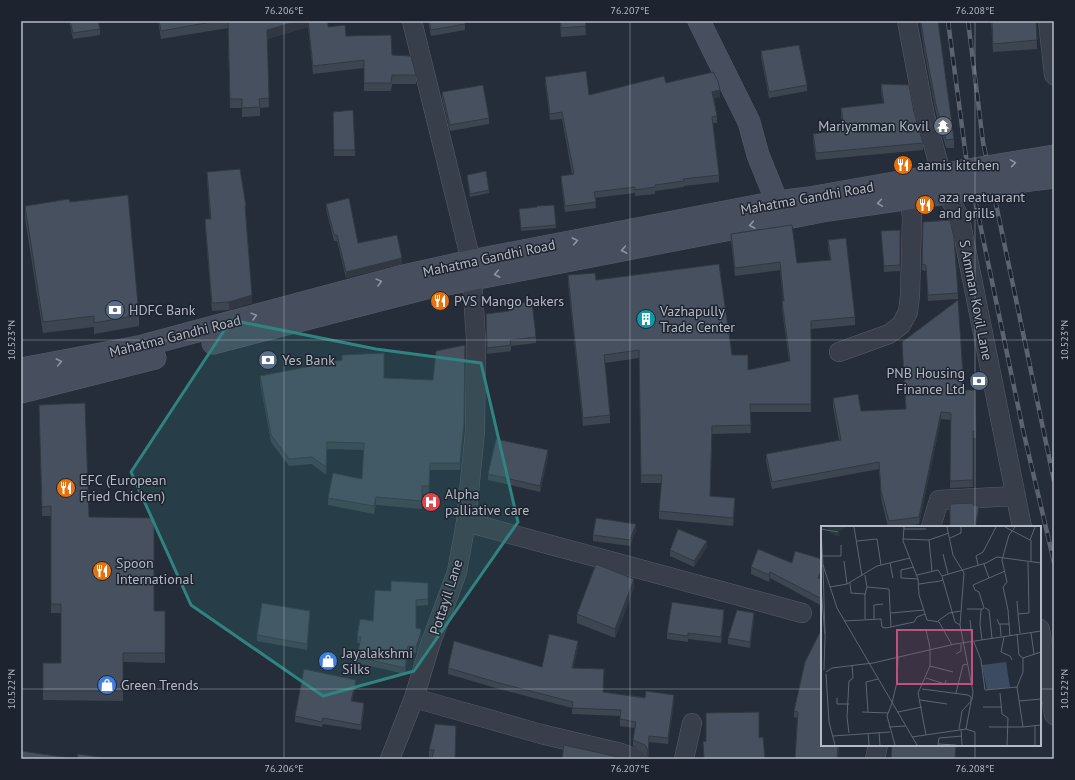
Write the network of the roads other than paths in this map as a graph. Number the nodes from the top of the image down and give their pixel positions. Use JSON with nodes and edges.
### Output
{"nodes":[{"id":1,"x":412,"y":21,"type":"edge"},
{"id":2,"x":699,"y":21,"type":"edge"},
{"id":3,"x":907,"y":21,"type":"edge"},
{"id":4,"x":1048,"y":21,"type":"edge"},
{"id":5,"x":1054,"y":75,"type":"edge"},
{"id":6,"x":1045,"y":168,"type":"edge"},
{"id":7,"x":953,"y":182,"type":"junction"},
{"id":8,"x":909,"y":199,"type":"junction"},
{"id":9,"x":779,"y":211,"type":"junction"},
{"id":10,"x":471,"y":270,"type":"junction"},
{"id":11,"x":839,"y":352,"type":"dead end"},
{"id":12,"x":21,"y":369,"type":"edge"},
{"id":13,"x":21,"y":392,"type":"edge"},
{"id":14,"x":1016,"y":496,"type":"junction"},
{"id":15,"x":466,"y":522,"type":"junction"},
{"id":16,"x":932,"y":526,"type":"edge"},
{"id":17,"x":1022,"y":526,"type":"edge"},
{"id":18,"x":802,"y":613,"type":"dead end"},
{"id":19,"x":1041,"y":635,"type":"edge"},
{"id":20,"x":414,"y":698,"type":"junction"},
{"id":21,"x":1054,"y":715,"type":"edge"},
{"id":22,"x":692,"y":723,"type":"dead end"},
{"id":23,"x":878,"y":746,"type":"edge"},
{"id":24,"x":390,"y":759,"type":"edge"},
{"id":25,"x":637,"y":759,"type":"edge"},
{"id":26,"x":684,"y":759,"type":"edge"},
{"id":27,"x":875,"y":759,"type":"edge"}],
"edges":[{"from":1,"to":10,"type":"street","name":"Pottayil Lane"},
{"from":2,"to":9,"type":"main road"},
{"from":3,"to":7,"type":"street","name":"S Amman Kovil Lane"},
{"from":4,"to":5,"type":"street"},
{"from":6,"to":7,"type":"main road","bridge":true},
{"from":7,"to":8,"type":"main road","name":"Mahatma Gandhi Road"},
{"from":7,"to":9,"type":"main road","name":"Mahatma Gandhi Road"},
{"from":7,"to":14,"type":"street","name":"S Amman Kovil Lane"},
{"from":8,"to":9,"type":"main road","name":"Mahatma Gandhi Road","one_way":true},
{"from":8,"to":11,"type":"street"},
{"from":9,"to":10,"type":"main road","name":"Mahatma Gandhi Road"},
{"from":12,"to":10,"type":"main road","name":"Mahatma Gandhi Road","one_way":true},
{"from":10,"to":13,"type":"main road","name":"Mahatma Gandhi Road"},
{"from":10,"to":15,"type":"street","name":"Pottayil Lane"},
{"from":14,"to":16,"type":"street"},
{"from":14,"to":17,"type":"street","name":"S Amman Kovil Lane"},
{"from":15,"to":18,"type":"street"},
{"from":15,"to":20,"type":"street","name":"Pottayil Lane"},
{"from":19,"to":21,"type":"street"},
{"from":20,"to":24,"type":"street","name":"Pottayil Lane"},
{"from":20,"to":25,"type":"street"},
{"from":22,"to":26,"type":"street"},
{"from":23,"to":27,"type":"street"}]}
